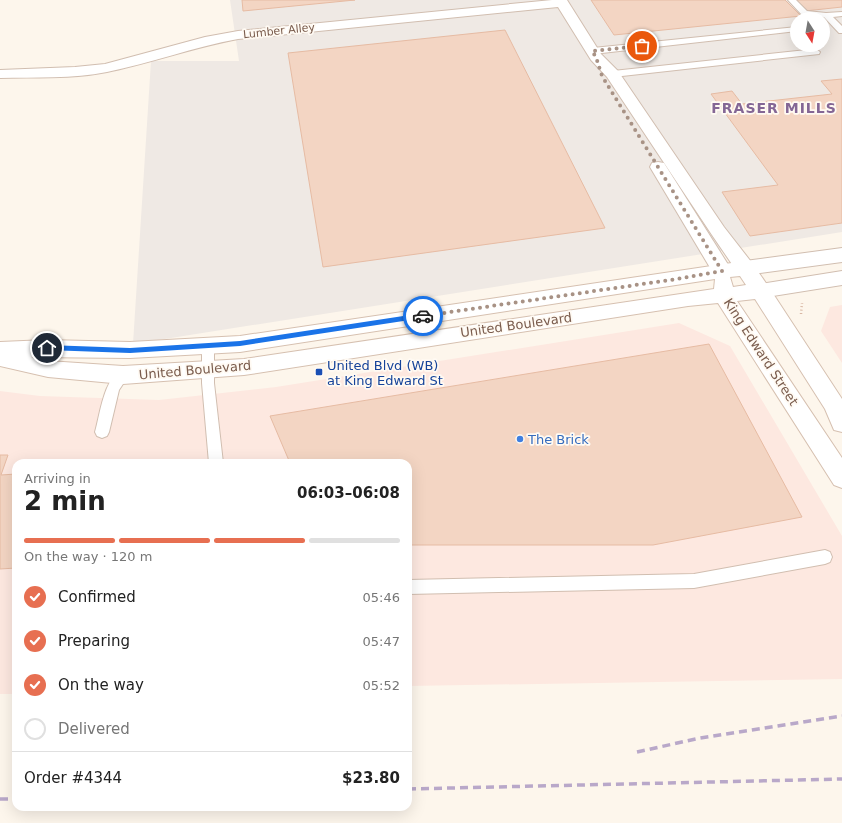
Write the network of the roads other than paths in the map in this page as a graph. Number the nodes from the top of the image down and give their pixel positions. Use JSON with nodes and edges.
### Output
{"nodes":[{"id":1,"x":792,"y":0,"type":"edge"},
{"id":2,"x":561,"y":2,"type":"edge"},
{"id":3,"x":804,"y":12,"type":"edge"},
{"id":4,"x":842,"y":14,"type":"edge"},
{"id":5,"x":830,"y":16,"type":"edge"},
{"id":6,"x":830,"y":20,"type":"edge"},
{"id":7,"x":790,"y":30,"type":"edge"},
{"id":8,"x":842,"y":31,"type":"edge"},
{"id":9,"x":816,"y":52,"type":"dead end"},
{"id":10,"x":594,"y":54,"type":"junction"},
{"id":11,"x":0,"y":74,"type":"edge"},
{"id":12,"x":614,"y":74,"type":"junction"},
{"id":13,"x":842,"y":255,"type":"edge"},
{"id":14,"x":745,"y":268,"type":"junction"},
{"id":15,"x":722,"y":271,"type":"junction"},
{"id":16,"x":842,"y":278,"type":"edge"},
{"id":17,"x":761,"y":291,"type":"junction"},
{"id":18,"x":724,"y":296,"type":"junction"},
{"id":19,"x":208,"y":346,"type":"junction"},
{"id":20,"x":0,"y":350,"type":"edge"},
{"id":21,"x":0,"y":358,"type":"edge"},
{"id":22,"x":207,"y":369,"type":"junction"},
{"id":23,"x":123,"y":375,"type":"junction"},
{"id":24,"x":842,"y":422,"type":"edge"},
{"id":25,"x":102,"y":432,"type":"dead end"},
{"id":26,"x":216,"y":459,"type":"edge"},
{"id":27,"x":842,"y":478,"type":"edge"},
{"id":28,"x":825,"y":557,"type":"dead end"},
{"id":29,"x":412,"y":587,"type":"edge"}],
"edges":[{"from":1,"to":3,"type":"lane"},
{"from":2,"to":10,"type":"street","name":"King Edward Street"},
{"from":2,"to":11,"type":"street","name":"Lumber Alley"},
{"from":4,"to":5,"type":"lane"},
{"from":6,"to":8,"type":"lane"},
{"from":7,"to":10,"type":"lane"},
{"from":9,"to":12,"type":"lane"},
{"from":10,"to":12,"type":"street","name":"King Edward Street"},
{"from":10,"to":15,"type":"street","name":"King Edward Street"},
{"from":12,"to":14,"type":"street","name":"King Edward Street"},
{"from":13,"to":14,"type":"street","name":"United Boulevard"},
{"from":14,"to":15,"type":"street","name":"United Boulevard"},
{"from":14,"to":17,"type":"street","name":"King Edward Street"},
{"from":15,"to":18,"type":"street","name":"King Edward Street"},
{"from":15,"to":19,"type":"street","name":"United Boulevard"},
{"from":16,"to":17,"type":"street","name":"United Boulevard"},
{"from":17,"to":18,"type":"street","name":"United Boulevard"},
{"from":17,"to":24,"type":"street","name":"King Edward Street"},
{"from":18,"to":22,"type":"street","name":"United Boulevard"},
{"from":18,"to":27,"type":"street","name":"King Edward Street"},
{"from":19,"to":20,"type":"street","name":"United Boulevard"},
{"from":19,"to":22,"type":"lane"},
{"from":21,"to":23,"type":"street","name":"United Boulevard"},
{"from":22,"to":23,"type":"street","name":"United Boulevard"},
{"from":22,"to":26,"type":"lane"},
{"from":23,"to":25,"type":"lane"},
{"from":28,"to":29,"type":"lane"}]}
